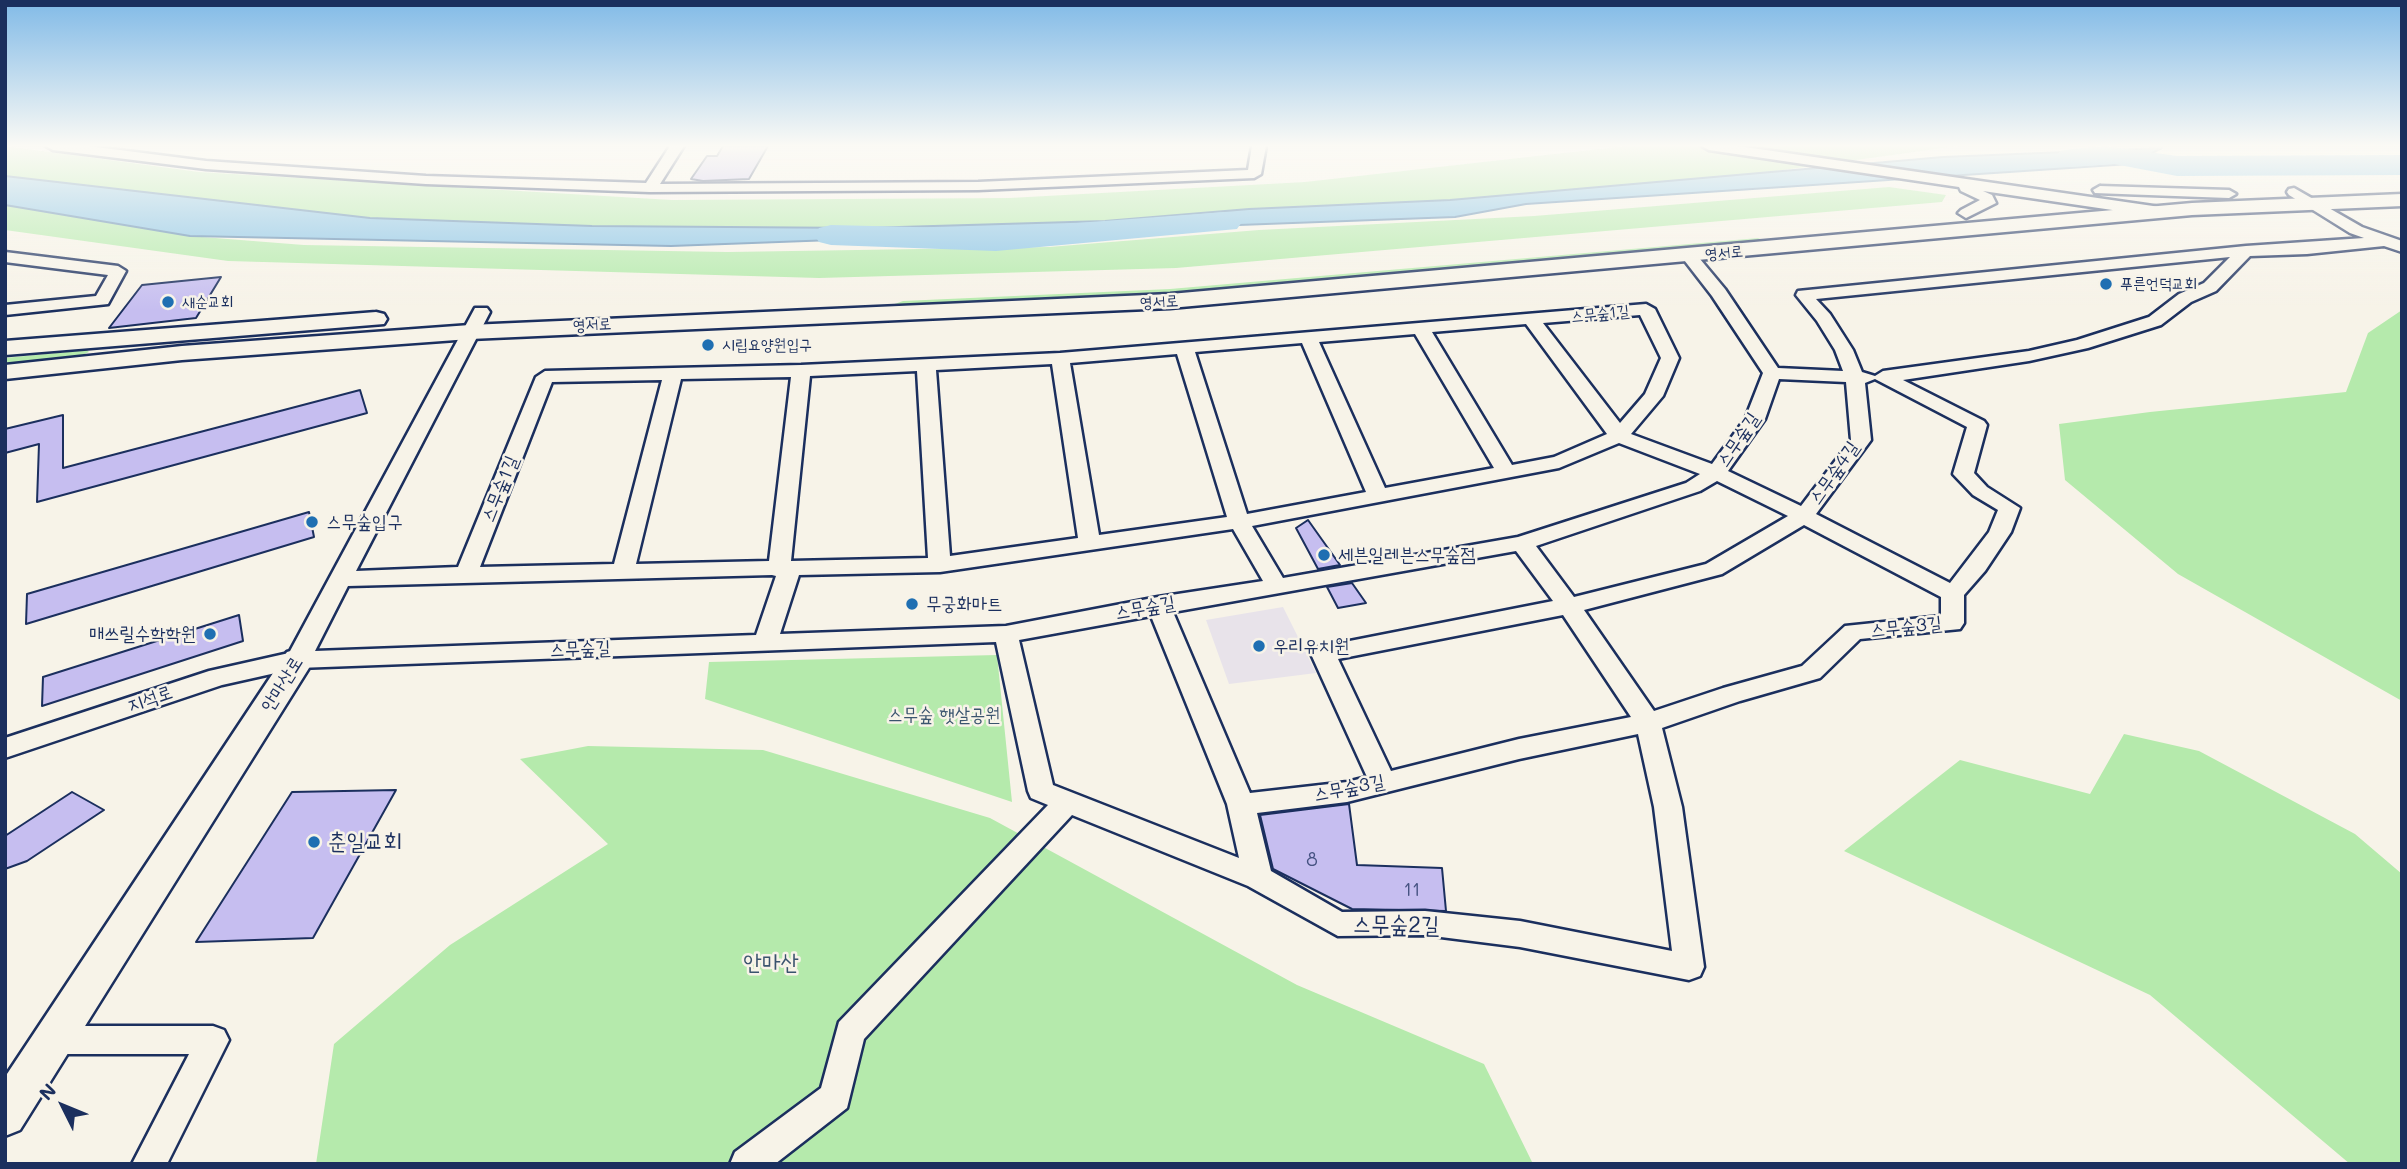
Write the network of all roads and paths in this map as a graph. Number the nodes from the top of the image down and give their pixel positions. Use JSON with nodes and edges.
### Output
{"nodes":[{"id":1,"x":1988,"y":201,"type":"edge"},
{"id":2,"x":2081,"y":201,"type":"edge"},
{"id":3,"x":2134,"y":201,"type":"edge"},
{"id":4,"x":2308,"y":201,"type":"edge"},
{"id":5,"x":2385,"y":201,"type":"edge"},
{"id":6,"x":2099,"y":203,"type":"junction"},
{"id":7,"x":2311,"y":203,"type":"junction"},
{"id":8,"x":2160,"y":212,"type":"junction"},
{"id":9,"x":1966,"y":213,"type":"junction"},
{"id":10,"x":2393,"y":244,"type":"edge"},
{"id":11,"x":2246,"y":251,"type":"junction"},
{"id":12,"x":1689,"y":256,"type":"junction"},
{"id":13,"x":5,"y":257,"type":"edge"},
{"id":14,"x":633,"y":304,"type":"junction"},
{"id":15,"x":5,"y":310,"type":"edge"},
{"id":16,"x":481,"y":312,"type":"junction"},
{"id":17,"x":348,"y":320,"type":"junction"},
{"id":18,"x":1532,"y":320,"type":"junction"},
{"id":19,"x":617,"y":324,"type":"junction"},
{"id":20,"x":1422,"y":330,"type":"junction"},
{"id":21,"x":470,"y":332,"type":"junction"},
{"id":22,"x":1309,"y":339,"type":"junction"},
{"id":23,"x":325,"y":343,"type":"junction"},
{"id":24,"x":5,"y":348,"type":"edge"},
{"id":25,"x":1185,"y":350,"type":"junction"},
{"id":26,"x":1060,"y":358,"type":"junction"},
{"id":27,"x":926,"y":365,"type":"junction"},
{"id":28,"x":801,"y":371,"type":"junction"},
{"id":29,"x":5,"y":372,"type":"edge"},
{"id":30,"x":673,"y":373,"type":"junction"},
{"id":31,"x":1772,"y":373,"type":"junction"},
{"id":32,"x":1883,"y":377,"type":"junction"},
{"id":33,"x":1855,"y":379,"type":"junction"},
{"id":34,"x":1619,"y":436,"type":"junction"},
{"id":35,"x":1507,"y":473,"type":"junction"},
{"id":36,"x":1716,"y":473,"type":"junction"},
{"id":37,"x":1378,"y":496,"type":"junction"},
{"id":38,"x":1804,"y":516,"type":"junction"},
{"id":39,"x":1239,"y":522,"type":"junction"},
{"id":40,"x":1522,"y":543,"type":"junction"},
{"id":41,"x":1090,"y":545,"type":"junction"},
{"id":42,"x":940,"y":565,"type":"junction"},
{"id":43,"x":785,"y":570,"type":"junction"},
{"id":44,"x":623,"y":571,"type":"junction"},
{"id":45,"x":466,"y":574,"type":"junction"},
{"id":46,"x":340,"y":579,"type":"junction"},
{"id":47,"x":1277,"y":586,"type":"junction"},
{"id":48,"x":1953,"y":594,"type":"junction"},
{"id":49,"x":1158,"y":605,"type":"junction"},
{"id":50,"x":1569,"y":606,"type":"junction"},
{"id":51,"x":1006,"y":634,"type":"junction"},
{"id":52,"x":766,"y":642,"type":"junction"},
{"id":53,"x":298,"y":660,"type":"junction"},
{"id":54,"x":1648,"y":723,"type":"junction"},
{"id":55,"x":5,"y":748,"type":"edge"},
{"id":56,"x":1383,"y":782,"type":"junction"},
{"id":57,"x":1068,"y":802,"type":"junction"},
{"id":58,"x":1241,"y":804,"type":"junction"},
{"id":59,"x":1258,"y":878,"type":"junction"},
{"id":60,"x":53,"y":1040,"type":"junction"},
{"id":61,"x":5,"y":1115,"type":"edge"},
{"id":62,"x":149,"y":1164,"type":"edge"},
{"id":63,"x":747,"y":1164,"type":"edge"}],
"edges":[{"from":1,"to":9,"type":"street"},
{"from":2,"to":6,"type":"street"},
{"from":3,"to":6,"type":"street","name":"영서로"},
{"from":4,"to":7,"type":"street"},
{"from":5,"to":7,"type":"street","name":"영서로"},
{"from":6,"to":8,"type":"street"},
{"from":6,"to":9,"type":"street","name":"영서로"},
{"from":7,"to":8,"type":"street","name":"영서로"},
{"from":7,"to":10,"type":"street"},
{"from":8,"to":12,"type":"street","name":"영서로"},
{"from":9,"to":14,"type":"street","name":"영서로"},
{"from":10,"to":11,"type":"street","name":"스무숲4길"},
{"from":11,"to":32,"type":"street"},
{"from":11,"to":33,"type":"street","name":"스무숲4길"},
{"from":12,"to":19,"type":"street","name":"영서로"},
{"from":12,"to":31,"type":"street"},
{"from":13,"to":15,"type":"street"},
{"from":14,"to":16,"type":"street","name":"영서로"},
{"from":14,"to":19,"type":"street"},
{"from":16,"to":17,"type":"street","name":"영서로"},
{"from":16,"to":21,"type":"street","name":"안마산로"},
{"from":17,"to":23,"type":"street"},
{"from":17,"to":24,"type":"street","name":"영서로"},
{"from":18,"to":20,"type":"street","name":"스무숲1길"},
{"from":18,"to":34,"type":"street","name":"스무숲1길"},
{"from":18,"to":34,"type":"street","name":"스무숲1길"},
{"from":19,"to":21,"type":"street","name":"영서로"},
{"from":20,"to":22,"type":"street","name":"스무숲1길"},
{"from":20,"to":35,"type":"street"},
{"from":21,"to":23,"type":"street","name":"영서로"},
{"from":21,"to":46,"type":"street","name":"안마산로"},
{"from":22,"to":25,"type":"street","name":"스무숲1길"},
{"from":22,"to":37,"type":"street"},
{"from":23,"to":29,"type":"street","name":"영서로"},
{"from":25,"to":26,"type":"street","name":"스무숲1길"},
{"from":25,"to":39,"type":"street"},
{"from":26,"to":27,"type":"street","name":"스무숲1길"},
{"from":26,"to":41,"type":"street"},
{"from":27,"to":28,"type":"street","name":"스무숲1길"},
{"from":27,"to":42,"type":"street"},
{"from":28,"to":30,"type":"street","name":"스무숲1길"},
{"from":28,"to":43,"type":"street"},
{"from":30,"to":44,"type":"street"},
{"from":30,"to":45,"type":"street","name":"스무숲1길"},
{"from":31,"to":33,"type":"street"},
{"from":31,"to":36,"type":"street","name":"스무숲길"},
{"from":32,"to":33,"type":"street"},
{"from":32,"to":48,"type":"street","name":"스무숲3길"},
{"from":33,"to":38,"type":"street","name":"스무숲4길"},
{"from":34,"to":35,"type":"street","name":"스무숲1길"},
{"from":34,"to":36,"type":"street"},
{"from":35,"to":37,"type":"street","name":"스무숲1길"},
{"from":36,"to":38,"type":"street"},
{"from":36,"to":40,"type":"street","name":"스무숲길"},
{"from":37,"to":39,"type":"street","name":"스무숲1길"},
{"from":38,"to":48,"type":"street"},
{"from":38,"to":50,"type":"street","name":"스무숲4길"},
{"from":39,"to":41,"type":"street","name":"스무숲1길"},
{"from":39,"to":47,"type":"street"},
{"from":40,"to":47,"type":"street","name":"스무숲길"},
{"from":40,"to":50,"type":"street"},
{"from":41,"to":42,"type":"street","name":"스무숲1길"},
{"from":42,"to":43,"type":"street","name":"스무숲1길"},
{"from":43,"to":44,"type":"street","name":"스무숲1길"},
{"from":43,"to":52,"type":"street"},
{"from":44,"to":45,"type":"street","name":"스무숲1길"},
{"from":45,"to":46,"type":"street"},
{"from":46,"to":53,"type":"street","name":"안마산로"},
{"from":47,"to":49,"type":"street","name":"스무숲길"},
{"from":48,"to":54,"type":"street","name":"스무숲3길"},
{"from":49,"to":51,"type":"street","name":"스무숲길"},
{"from":49,"to":58,"type":"street"},
{"from":50,"to":54,"type":"street"},
{"from":50,"to":56,"type":"street","name":"스무숲4길"},
{"from":51,"to":52,"type":"street","name":"스무숲길"},
{"from":51,"to":57,"type":"street","name":"스무숲2길"},
{"from":52,"to":53,"type":"street","name":"스무숲길"},
{"from":53,"to":55,"type":"street","name":"지석로"},
{"from":53,"to":60,"type":"street","name":"안마산로"},
{"from":54,"to":56,"type":"street","name":"스무숲3길"},
{"from":54,"to":59,"type":"street","name":"스무숲2길"},
{"from":56,"to":58,"type":"street","name":"스무숲3길"},
{"from":57,"to":59,"type":"street","name":"스무숲2길"},
{"from":57,"to":63,"type":"street"},
{"from":58,"to":59,"type":"street"},
{"from":60,"to":61,"type":"street","name":"안마산로"},
{"from":60,"to":62,"type":"street"}]}
